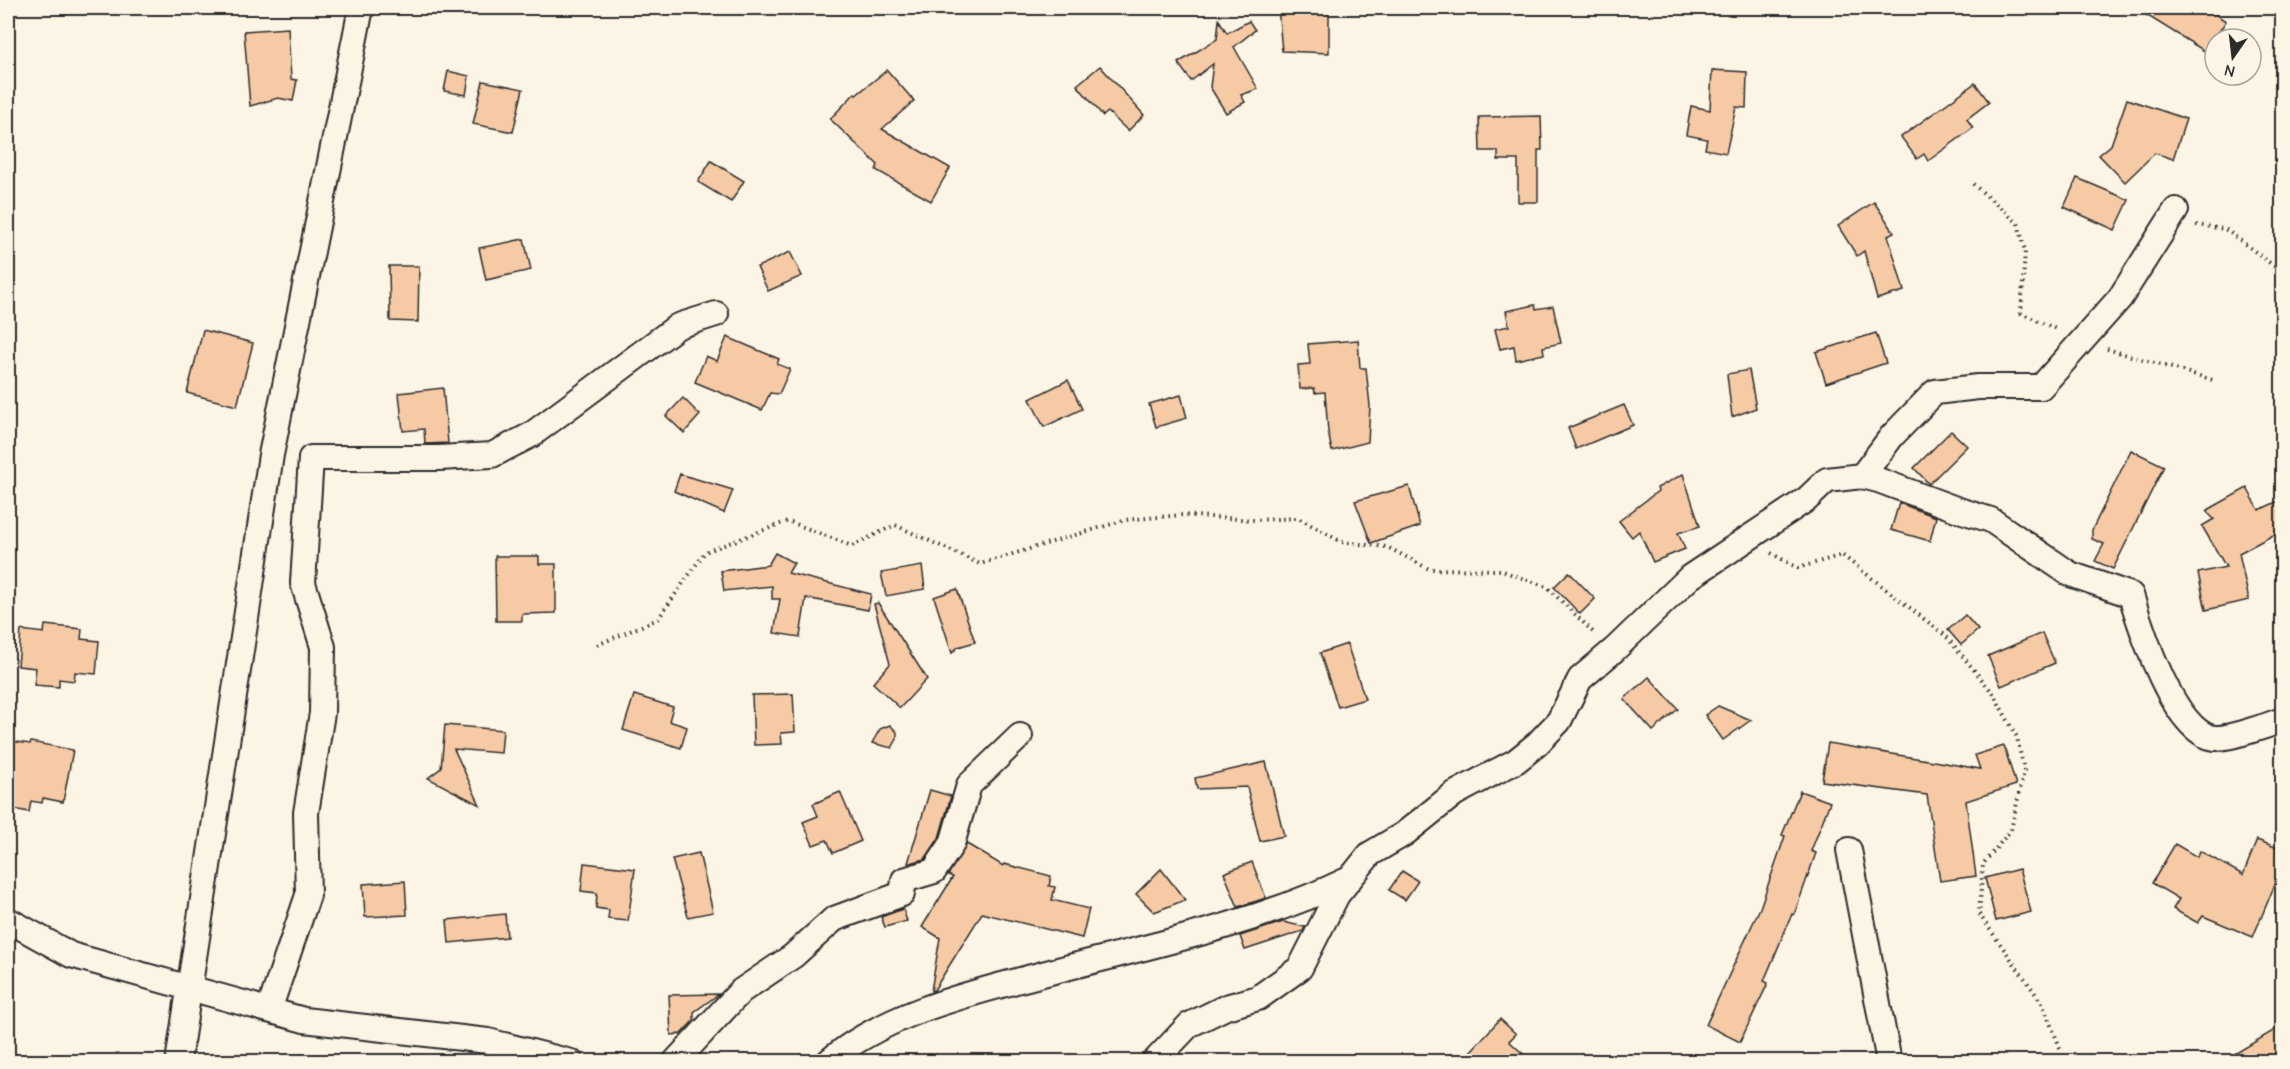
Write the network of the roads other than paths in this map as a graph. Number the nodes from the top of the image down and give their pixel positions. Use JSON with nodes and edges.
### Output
{"nodes":[{"id":1,"x":361,"y":8,"type":"edge"},
{"id":2,"x":2172,"y":216,"type":"road end"},
{"id":3,"x":716,"y":314,"type":"dead end"},
{"id":4,"x":1862,"y":476,"type":"junction"},
{"id":5,"x":2283,"y":720,"type":"edge"},
{"id":6,"x":1020,"y":736,"type":"dead end"},
{"id":7,"x":1849,"y":850,"type":"dead end"},
{"id":8,"x":1349,"y":879,"type":"junction"},
{"id":9,"x":8,"y":920,"type":"edge"},
{"id":10,"x":189,"y":987,"type":"junction"},
{"id":11,"x":269,"y":1010,"type":"junction"},
{"id":12,"x":178,"y":1062,"type":"edge"},
{"id":13,"x":571,"y":1062,"type":"edge"},
{"id":14,"x":675,"y":1062,"type":"edge"},
{"id":15,"x":828,"y":1062,"type":"edge"},
{"id":16,"x":1154,"y":1062,"type":"edge"},
{"id":17,"x":1889,"y":1062,"type":"edge"}],
"edges":[{"from":1,"to":10,"type":"street"},
{"from":2,"to":4,"type":"street"},
{"from":3,"to":11,"type":"street"},
{"from":4,"to":5,"type":"street"},
{"from":4,"to":8,"type":"street"},
{"from":6,"to":14,"type":"street"},
{"from":7,"to":17,"type":"street"},
{"from":8,"to":15,"type":"street"},
{"from":8,"to":16,"type":"street"},
{"from":9,"to":10,"type":"street"},
{"from":10,"to":11,"type":"street"},
{"from":10,"to":12,"type":"street"},
{"from":11,"to":13,"type":"street"}]}
